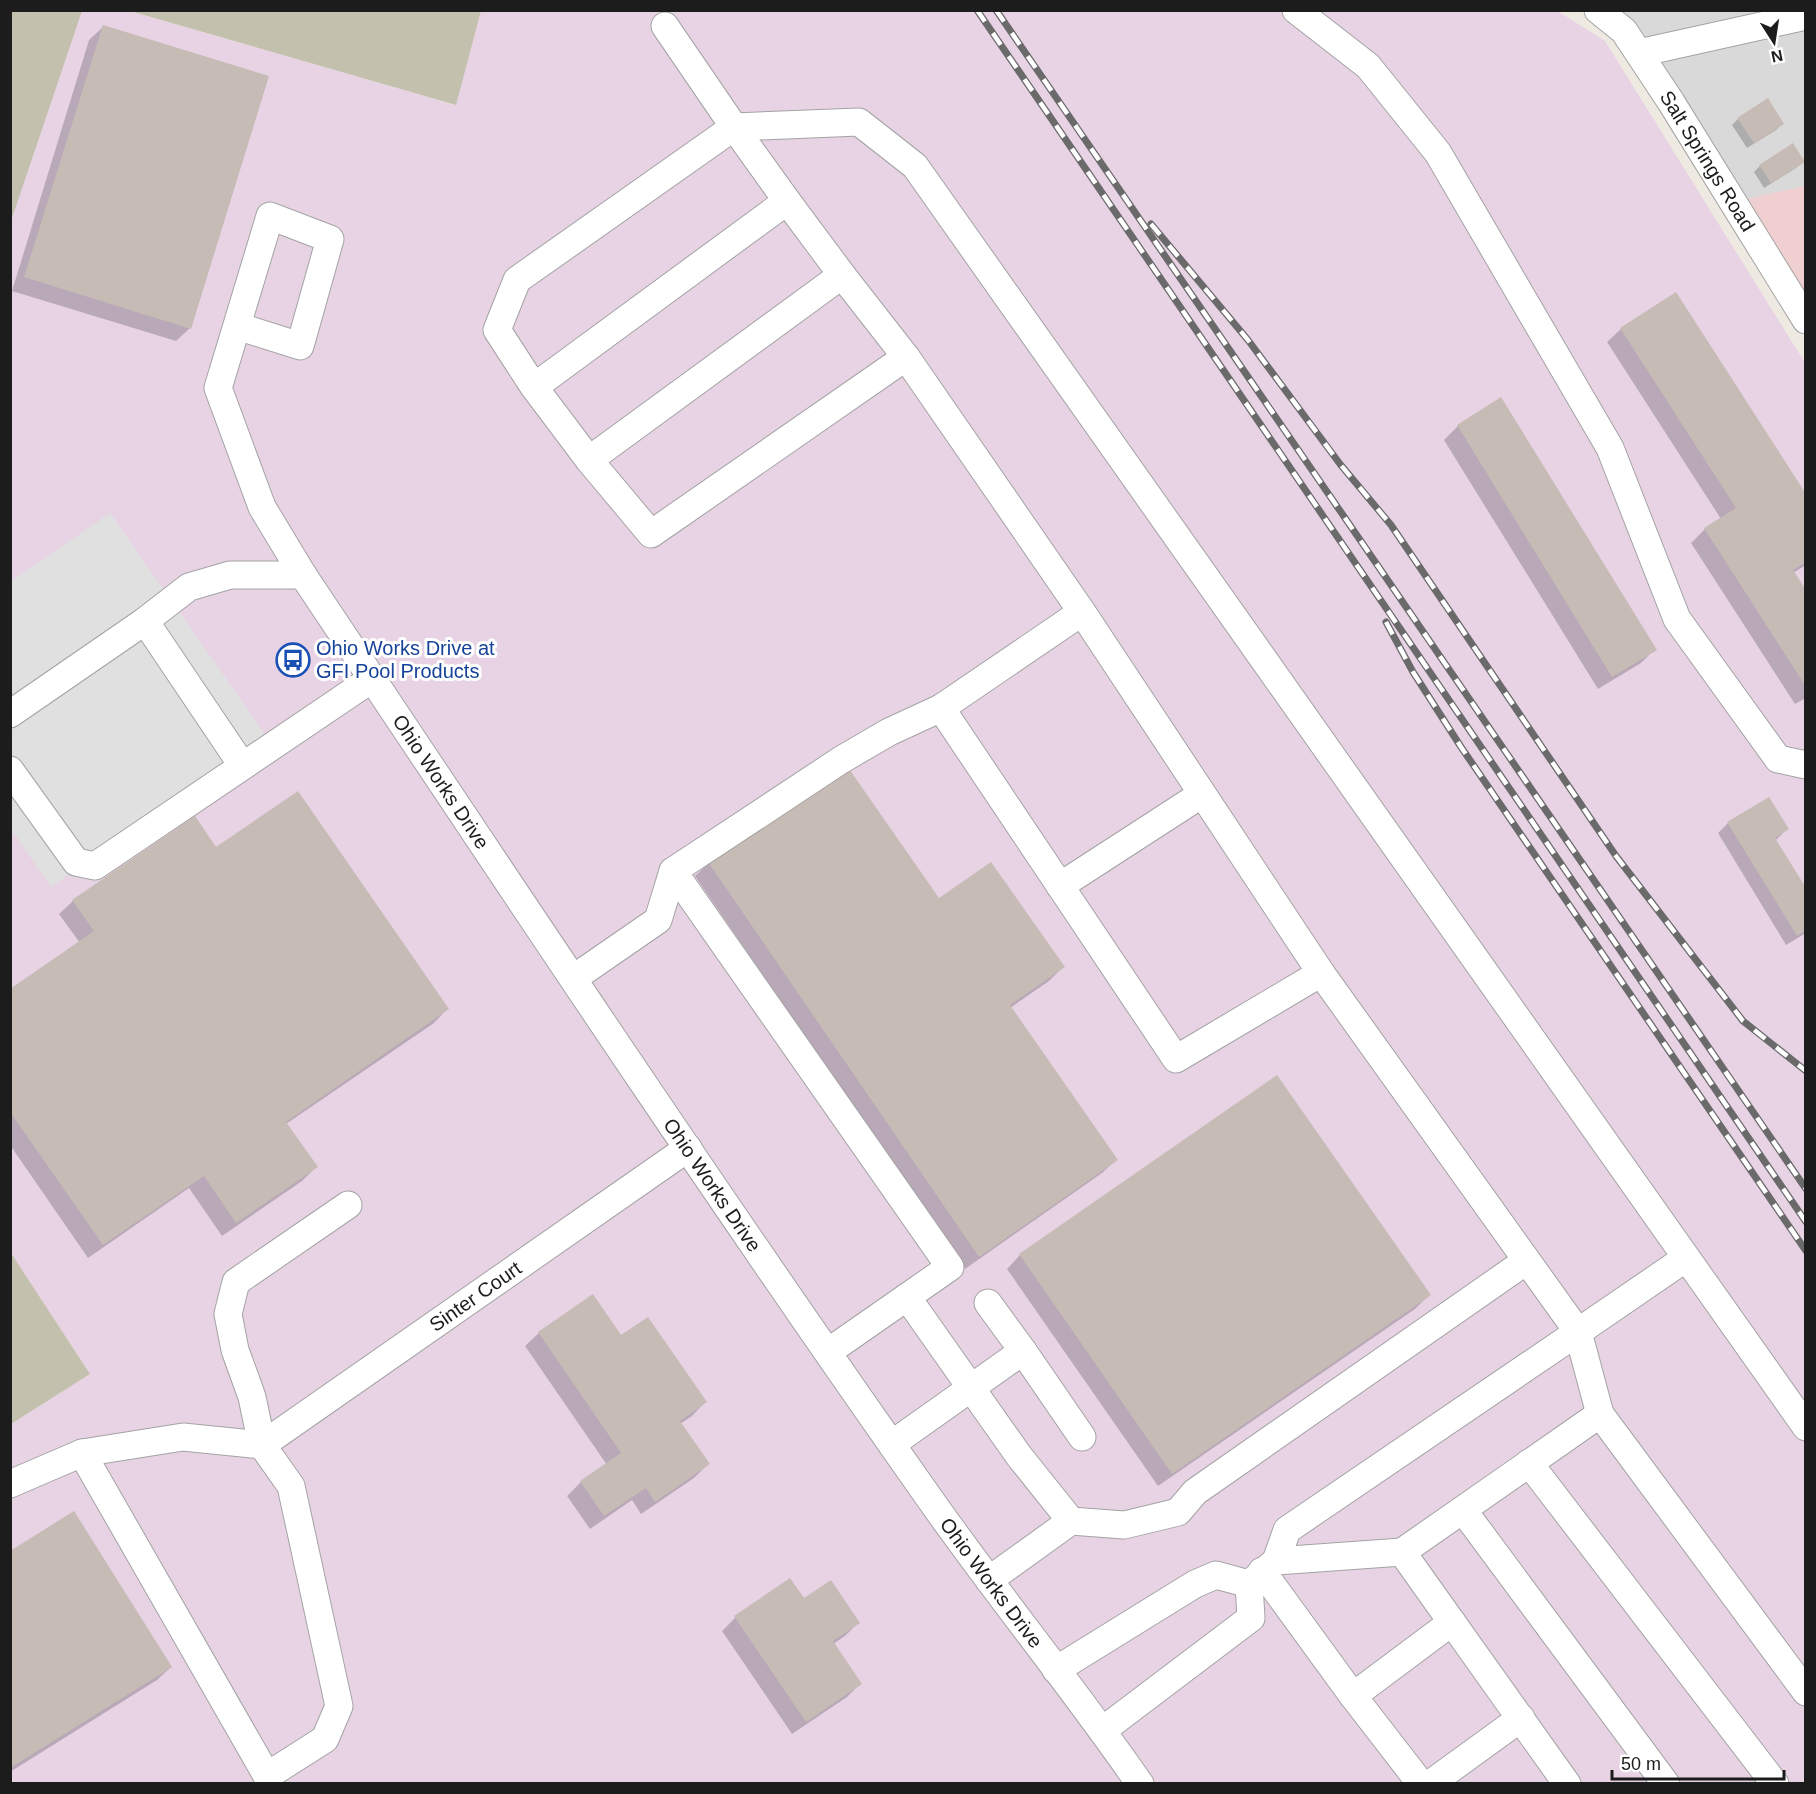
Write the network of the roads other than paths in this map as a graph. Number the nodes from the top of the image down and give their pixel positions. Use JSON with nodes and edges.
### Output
{"nodes":[{"id":1,"x":1296,"y":10,"type":"edge"},
{"id":2,"x":1598,"y":10,"type":"edge"},
{"id":3,"x":1806,"y":16,"type":"edge"},
{"id":4,"x":665,"y":26,"type":"dead end"},
{"id":5,"x":1639,"y":53,"type":"junction"},
{"id":6,"x":734,"y":127,"type":"junction"},
{"id":7,"x":787,"y":201,"type":"junction"},
{"id":8,"x":842,"y":275,"type":"junction"},
{"id":9,"x":1806,"y":320,"type":"edge"},
{"id":10,"x":237,"y":326,"type":"junction"},
{"id":11,"x":906,"y":357,"type":"junction"},
{"id":12,"x":534,"y":387,"type":"junction"},
{"id":13,"x":589,"y":460,"type":"junction"},
{"id":14,"x":303,"y":575,"type":"junction"},
{"id":15,"x":1082,"y":612,"type":"junction"},
{"id":16,"x":145,"y":621,"type":"junction"},
{"id":17,"x":373,"y":678,"type":"junction"},
{"id":18,"x":941,"y":708,"type":"junction"},
{"id":19,"x":10,"y":714,"type":"edge"},
{"id":20,"x":242,"y":765,"type":"junction"},
{"id":21,"x":1806,"y":765,"type":"edge"},
{"id":22,"x":10,"y":771,"type":"edge"},
{"id":23,"x":1202,"y":794,"type":"junction"},
{"id":24,"x":673,"y":871,"type":"junction"},
{"id":25,"x":1060,"y":886,"type":"junction"},
{"id":26,"x":1321,"y":973,"type":"junction"},
{"id":27,"x":574,"y":978,"type":"junction"},
{"id":28,"x":688,"y":1148,"type":"junction"},
{"id":29,"x":348,"y":1205,"type":"dead end"},
{"id":30,"x":1686,"y":1258,"type":"junction"},
{"id":31,"x":1526,"y":1261,"type":"junction"},
{"id":32,"x":907,"y":1297,"type":"junction"},
{"id":33,"x":988,"y":1304,"type":"dead end"},
{"id":34,"x":1578,"y":1332,"type":"junction"},
{"id":35,"x":828,"y":1352,"type":"junction"},
{"id":36,"x":1023,"y":1352,"type":"junction"},
{"id":37,"x":971,"y":1386,"type":"junction"},
{"id":38,"x":1600,"y":1414,"type":"junction"},
{"id":39,"x":1806,"y":1427,"type":"edge"},
{"id":40,"x":1082,"y":1437,"type":"dead end"},
{"id":41,"x":892,"y":1444,"type":"junction"},
{"id":42,"x":262,"y":1445,"type":"junction"},
{"id":43,"x":82,"y":1453,"type":"junction"},
{"id":44,"x":1530,"y":1463,"type":"junction"},
{"id":45,"x":10,"y":1484,"type":"edge"},
{"id":46,"x":1463,"y":1509,"type":"junction"},
{"id":47,"x":1071,"y":1521,"type":"junction"},
{"id":48,"x":1402,"y":1552,"type":"junction"},
{"id":49,"x":1262,"y":1572,"type":"junction"},
{"id":50,"x":989,"y":1580,"type":"junction"},
{"id":51,"x":1452,"y":1622,"type":"junction"},
{"id":52,"x":1056,"y":1670,"type":"junction"},
{"id":53,"x":1806,"y":1692,"type":"edge"},
{"id":54,"x":1353,"y":1696,"type":"junction"},
{"id":55,"x":1521,"y":1718,"type":"junction"},
{"id":56,"x":1103,"y":1731,"type":"junction"},
{"id":57,"x":261,"y":1780,"type":"edge"},
{"id":58,"x":1140,"y":1784,"type":"edge"},
{"id":59,"x":1421,"y":1784,"type":"edge"},
{"id":60,"x":1430,"y":1784,"type":"edge"},
{"id":61,"x":1567,"y":1784,"type":"edge"},
{"id":62,"x":1666,"y":1784,"type":"edge"},
{"id":63,"x":1775,"y":1784,"type":"edge"}],
"edges":[{"from":1,"to":21,"type":"street"},
{"from":2,"to":5,"type":"street","name":"Salt Springs Road"},
{"from":3,"to":5,"type":"street"},
{"from":4,"to":6,"type":"street"},
{"from":5,"to":9,"type":"street","name":"Salt Springs Road"},
{"from":6,"to":7,"type":"street"},
{"from":6,"to":12,"type":"street"},
{"from":6,"to":30,"type":"street"},
{"from":7,"to":8,"type":"street"},
{"from":7,"to":12,"type":"street"},
{"from":8,"to":11,"type":"street"},
{"from":8,"to":13,"type":"street"},
{"from":10,"to":10,"type":"street","name":"Ohio Works Drive"},
{"from":10,"to":14,"type":"street","name":"Ohio Works Drive"},
{"from":11,"to":13,"type":"street"},
{"from":11,"to":15,"type":"street"},
{"from":12,"to":13,"type":"street"},
{"from":14,"to":16,"type":"street"},
{"from":14,"to":17,"type":"street","name":"Ohio Works Drive"},
{"from":15,"to":18,"type":"street"},
{"from":15,"to":23,"type":"street"},
{"from":16,"to":19,"type":"street"},
{"from":16,"to":20,"type":"street"},
{"from":17,"to":20,"type":"street"},
{"from":17,"to":27,"type":"street","name":"Ohio Works Drive"},
{"from":18,"to":24,"type":"street"},
{"from":18,"to":25,"type":"street"},
{"from":20,"to":22,"type":"street"},
{"from":23,"to":25,"type":"street"},
{"from":23,"to":26,"type":"street"},
{"from":24,"to":27,"type":"street"},
{"from":24,"to":32,"type":"street"},
{"from":25,"to":26,"type":"street"},
{"from":26,"to":31,"type":"street"},
{"from":27,"to":28,"type":"street","name":"Ohio Works Drive"},
{"from":28,"to":35,"type":"street","name":"Ohio Works Drive"},
{"from":28,"to":42,"type":"street","name":"Sinter Court"},
{"from":29,"to":42,"type":"street"},
{"from":30,"to":34,"type":"street"},
{"from":30,"to":39,"type":"street"},
{"from":31,"to":34,"type":"street"},
{"from":31,"to":47,"type":"street"},
{"from":32,"to":35,"type":"street"},
{"from":32,"to":37,"type":"street"},
{"from":33,"to":36,"type":"street"},
{"from":34,"to":38,"type":"street"},
{"from":34,"to":49,"type":"street"},
{"from":35,"to":41,"type":"street","name":"Ohio Works Drive"},
{"from":36,"to":37,"type":"street"},
{"from":36,"to":40,"type":"street"},
{"from":37,"to":41,"type":"street"},
{"from":37,"to":47,"type":"street"},
{"from":38,"to":44,"type":"street"},
{"from":38,"to":53,"type":"street"},
{"from":41,"to":50,"type":"street","name":"Ohio Works Drive"},
{"from":42,"to":43,"type":"street"},
{"from":42,"to":57,"type":"street"},
{"from":43,"to":45,"type":"street"},
{"from":43,"to":57,"type":"street"},
{"from":44,"to":46,"type":"street"},
{"from":44,"to":63,"type":"street"},
{"from":46,"to":48,"type":"street"},
{"from":46,"to":62,"type":"street"},
{"from":47,"to":50,"type":"street"},
{"from":48,"to":49,"type":"street"},
{"from":48,"to":51,"type":"street"},
{"from":49,"to":52,"type":"street"},
{"from":49,"to":54,"type":"street"},
{"from":49,"to":56,"type":"street"},
{"from":50,"to":52,"type":"street","name":"Ohio Works Drive"},
{"from":51,"to":54,"type":"street"},
{"from":51,"to":55,"type":"street"},
{"from":52,"to":56,"type":"street","name":"Ohio Works Drive"},
{"from":54,"to":59,"type":"street"},
{"from":55,"to":60,"type":"street"},
{"from":55,"to":61,"type":"street"},
{"from":56,"to":58,"type":"street","name":"Ohio Works Drive"}]}
